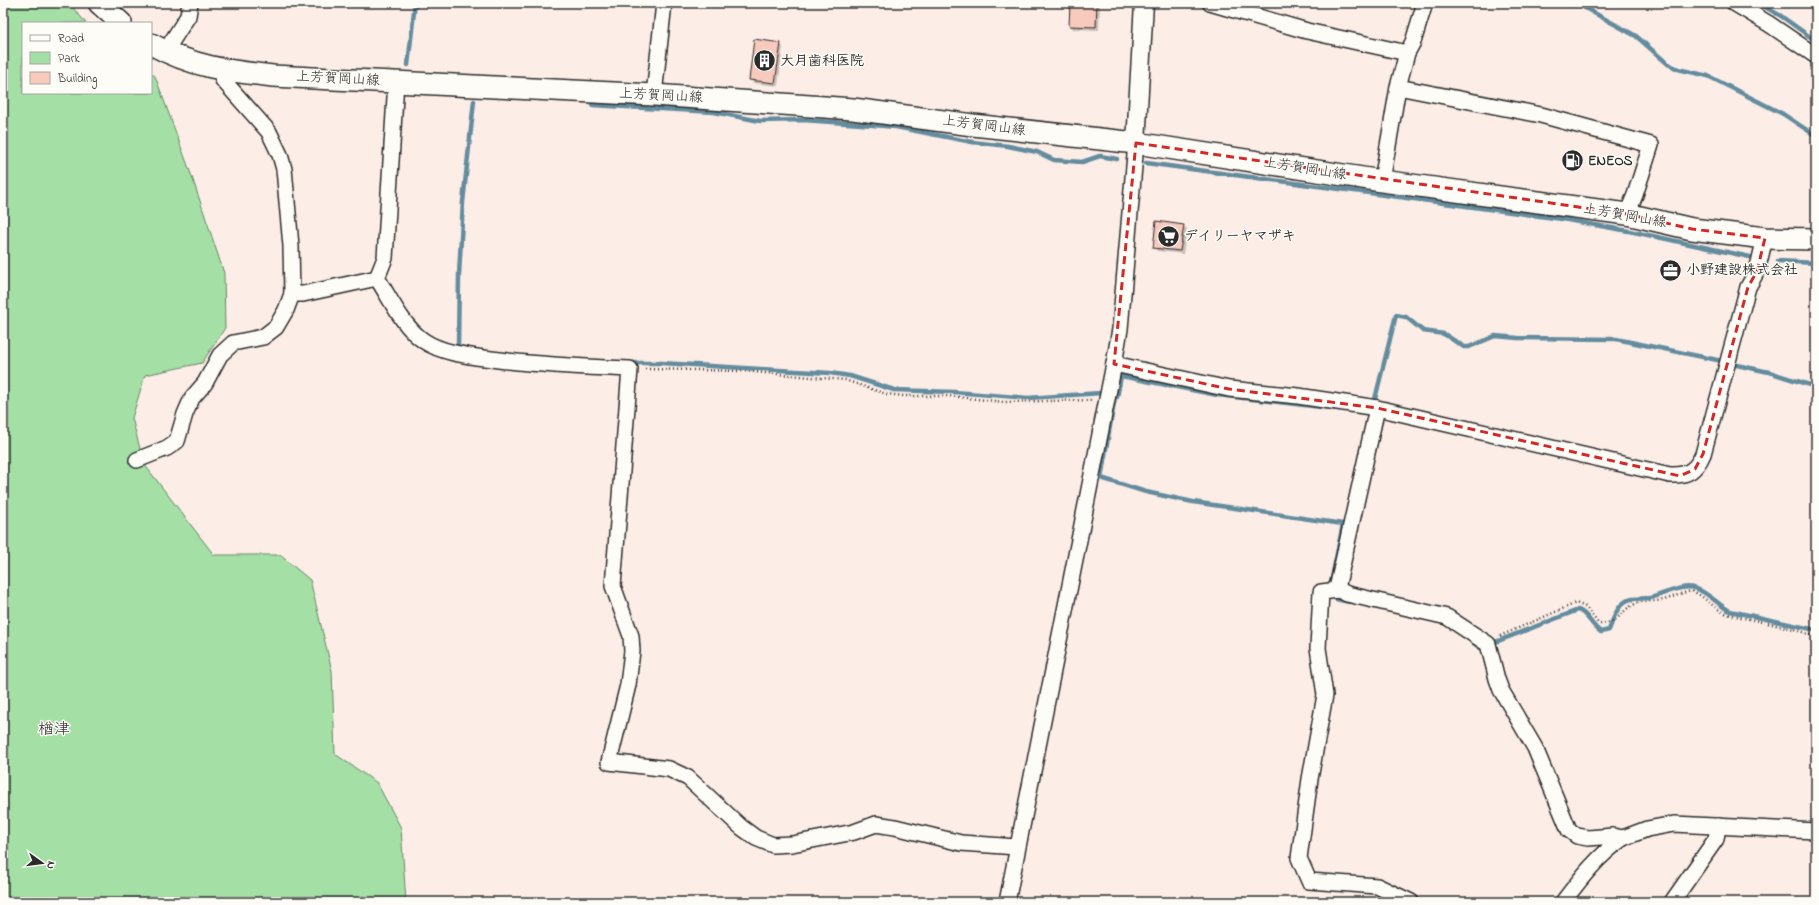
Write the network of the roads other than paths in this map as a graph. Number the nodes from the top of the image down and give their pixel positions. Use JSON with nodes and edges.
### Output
{"nodes":[{"id":1,"x":99,"y":3,"type":"edge"},
{"id":2,"x":190,"y":3,"type":"edge"},
{"id":3,"x":664,"y":3,"type":"edge"},
{"id":4,"x":1144,"y":3,"type":"edge"},
{"id":5,"x":1210,"y":3,"type":"edge"},
{"id":6,"x":1425,"y":3,"type":"edge"},
{"id":7,"x":1734,"y":3,"type":"edge"},
{"id":8,"x":1247,"y":8,"type":"edge"},
{"id":9,"x":120,"y":22,"type":"edge"},
{"id":10,"x":158,"y":48,"type":"edge"},
{"id":11,"x":1407,"y":53,"type":"junction"},
{"id":12,"x":1816,"y":56,"type":"edge"},
{"id":13,"x":222,"y":70,"type":"junction"},
{"id":14,"x":396,"y":81,"type":"junction"},
{"id":15,"x":1398,"y":88,"type":"junction"},
{"id":16,"x":654,"y":95,"type":"junction"},
{"id":17,"x":1136,"y":144,"type":"junction"},
{"id":18,"x":1382,"y":181,"type":"junction"},
{"id":19,"x":1627,"y":214,"type":"junction"},
{"id":20,"x":1765,"y":238,"type":"junction"},
{"id":21,"x":1816,"y":239,"type":"edge"},
{"id":22,"x":377,"y":278,"type":"junction"},
{"id":23,"x":292,"y":294,"type":"junction"},
{"id":24,"x":1114,"y":364,"type":"junction"},
{"id":25,"x":1377,"y":408,"type":"junction"},
{"id":26,"x":137,"y":460,"type":"dead end"},
{"id":27,"x":1333,"y":591,"type":"junction"},
{"id":28,"x":1718,"y":826,"type":"junction"},
{"id":29,"x":1816,"y":831,"type":"edge"},
{"id":30,"x":1623,"y":838,"type":"junction"},
{"id":31,"x":1017,"y":847,"type":"junction"},
{"id":32,"x":1007,"y":902,"type":"edge"},
{"id":33,"x":1411,"y":902,"type":"edge"},
{"id":34,"x":1563,"y":902,"type":"edge"},
{"id":35,"x":1672,"y":902,"type":"edge"}],
"edges":[{"from":1,"to":9,"type":"main road"},
{"from":2,"to":10,"type":"street"},
{"from":3,"to":16,"type":"street"},
{"from":4,"to":17,"type":"street"},
{"from":5,"to":8,"type":"street"},
{"from":6,"to":11,"type":"street"},
{"from":7,"to":12,"type":"street"},
{"from":8,"to":11,"type":"street"},
{"from":10,"to":13,"type":"main road","name":"上芳賀岡山線"},
{"from":11,"to":15,"type":"street"},
{"from":13,"to":14,"type":"main road","name":"上芳賀岡山線"},
{"from":13,"to":23,"type":"street"},
{"from":14,"to":16,"type":"main road","name":"上芳賀岡山線"},
{"from":14,"to":22,"type":"street"},
{"from":15,"to":18,"type":"street"},
{"from":15,"to":19,"type":"street"},
{"from":16,"to":17,"type":"main road","name":"上芳賀岡山線"},
{"from":17,"to":18,"type":"main road","name":"上芳賀岡山線"},
{"from":17,"to":24,"type":"street"},
{"from":18,"to":19,"type":"main road","name":"上芳賀岡山線"},
{"from":19,"to":20,"type":"main road","name":"上芳賀岡山線"},
{"from":20,"to":21,"type":"main road","name":"上芳賀岡山線"},
{"from":20,"to":25,"type":"street"},
{"from":22,"to":23,"type":"street"},
{"from":22,"to":31,"type":"street"},
{"from":23,"to":26,"type":"street"},
{"from":24,"to":25,"type":"street"},
{"from":24,"to":31,"type":"street"},
{"from":25,"to":27,"type":"street"},
{"from":27,"to":30,"type":"street"},
{"from":27,"to":33,"type":"street"},
{"from":28,"to":29,"type":"street"},
{"from":28,"to":30,"type":"street"},
{"from":28,"to":35,"type":"street"},
{"from":30,"to":34,"type":"street"},
{"from":31,"to":32,"type":"street"}]}
